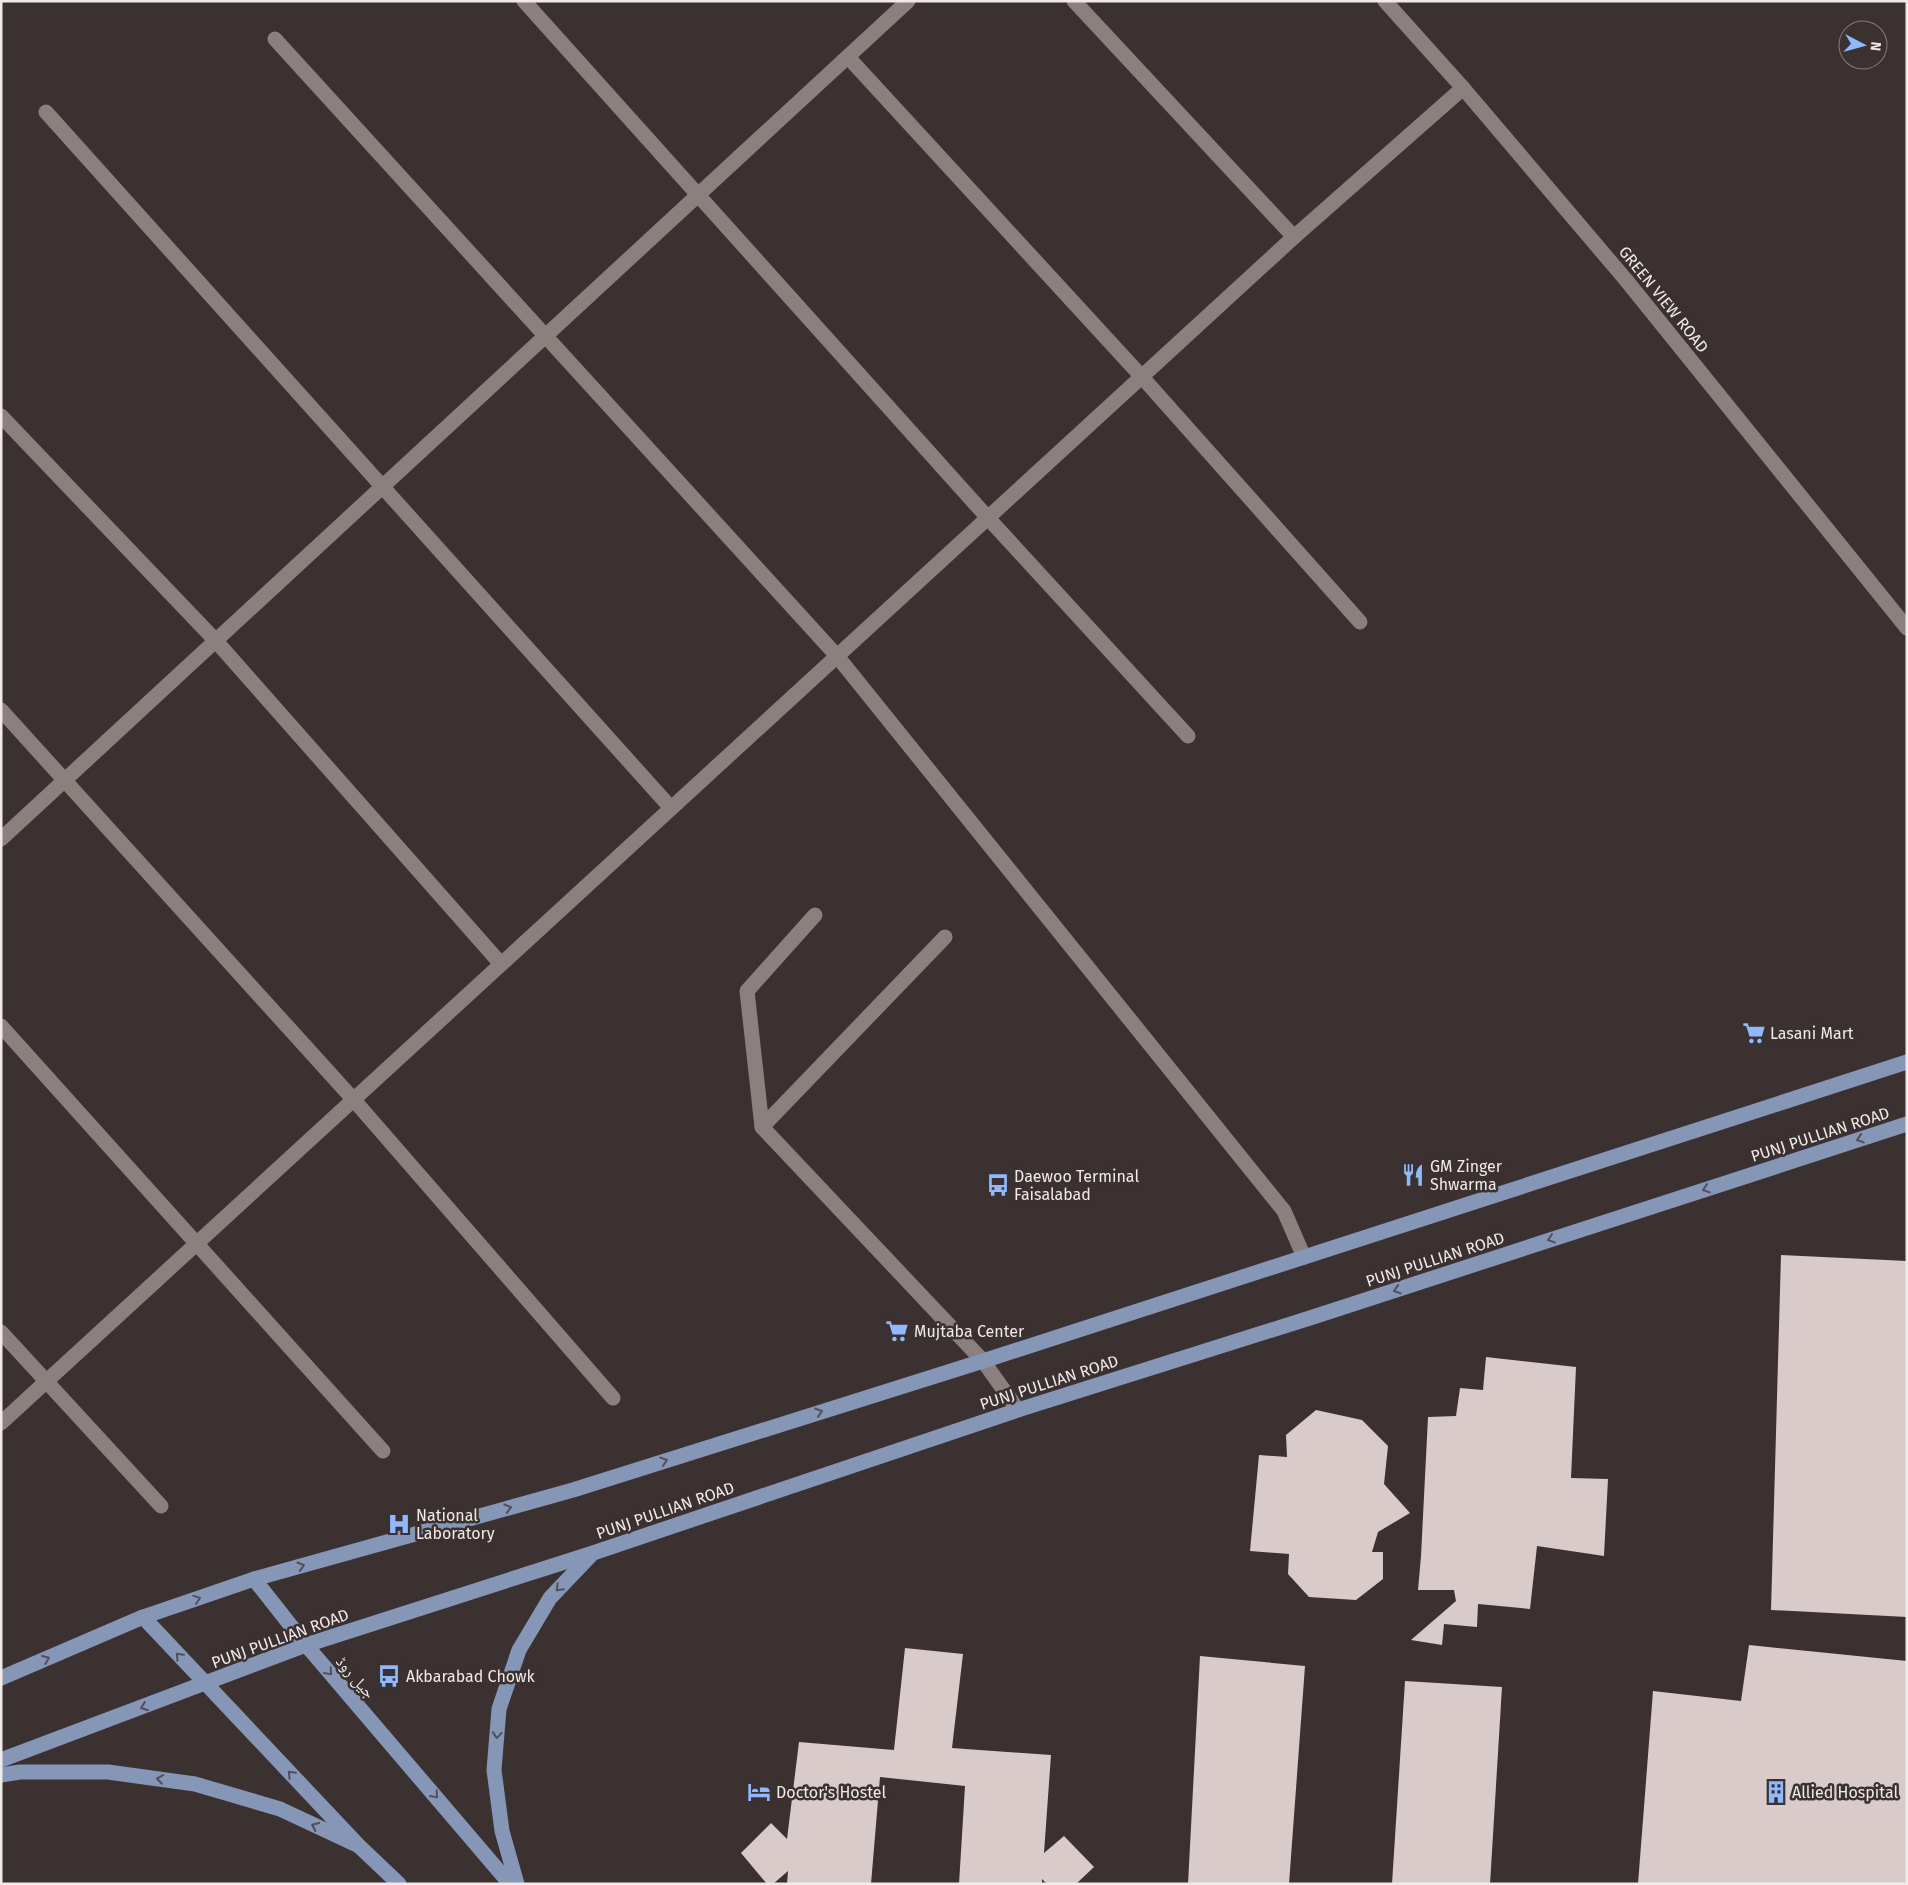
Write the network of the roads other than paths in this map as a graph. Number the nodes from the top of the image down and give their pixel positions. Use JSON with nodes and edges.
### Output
{"nodes":[{"id":1,"x":524,"y":1,"type":"edge"},
{"id":2,"x":908,"y":1,"type":"edge"},
{"id":3,"x":1074,"y":1,"type":"edge"},
{"id":4,"x":1385,"y":1,"type":"edge"},
{"id":5,"x":275,"y":39,"type":"dead end"},
{"id":6,"x":848,"y":57,"type":"junction"},
{"id":7,"x":1463,"y":88,"type":"junction"},
{"id":8,"x":46,"y":112,"type":"dead end"},
{"id":9,"x":697,"y":196,"type":"junction"},
{"id":10,"x":1294,"y":238,"type":"junction"},
{"id":11,"x":547,"y":335,"type":"junction"},
{"id":12,"x":1142,"y":377,"type":"junction"},
{"id":13,"x":1,"y":416,"type":"edge"},
{"id":14,"x":382,"y":487,"type":"junction"},
{"id":15,"x":988,"y":518,"type":"junction"},
{"id":16,"x":1360,"y":622,"type":"dead end"},
{"id":17,"x":1907,"y":628,"type":"edge"},
{"id":18,"x":216,"y":641,"type":"junction"},
{"id":19,"x":837,"y":656,"type":"junction"},
{"id":20,"x":1,"y":710,"type":"edge"},
{"id":21,"x":1188,"y":736,"type":"dead end"},
{"id":22,"x":66,"y":780,"type":"junction"},
{"id":23,"x":671,"y":808,"type":"junction"},
{"id":24,"x":1,"y":839,"type":"edge"},
{"id":25,"x":815,"y":915,"type":"dead end"},
{"id":26,"x":944,"y":937,"type":"dead end"},
{"id":27,"x":501,"y":964,"type":"junction"},
{"id":28,"x":1,"y":1026,"type":"edge"},
{"id":29,"x":1907,"y":1062,"type":"edge"},
{"id":30,"x":353,"y":1099,"type":"junction"},
{"id":31,"x":1907,"y":1124,"type":"edge"},
{"id":32,"x":762,"y":1128,"type":"junction"},
{"id":33,"x":196,"y":1243,"type":"junction"},
{"id":34,"x":1304,"y":1257,"type":"junction"},
{"id":35,"x":1,"y":1332,"type":"edge"},
{"id":36,"x":983,"y":1361,"type":"junction"},
{"id":37,"x":46,"y":1382,"type":"junction"},
{"id":38,"x":613,"y":1398,"type":"dead end"},
{"id":39,"x":1018,"y":1410,"type":"junction"},
{"id":40,"x":1,"y":1422,"type":"edge"},
{"id":41,"x":384,"y":1452,"type":"dead end"},
{"id":42,"x":161,"y":1506,"type":"dead end"},
{"id":43,"x":593,"y":1553,"type":"junction"},
{"id":44,"x":254,"y":1579,"type":"junction"},
{"id":45,"x":143,"y":1617,"type":"junction"},
{"id":46,"x":306,"y":1645,"type":"junction"},
{"id":47,"x":1,"y":1678,"type":"edge"},
{"id":48,"x":206,"y":1684,"type":"junction"},
{"id":49,"x":1,"y":1760,"type":"edge"},
{"id":50,"x":1,"y":1775,"type":"edge"},
{"id":51,"x":359,"y":1846,"type":"junction"},
{"id":52,"x":399,"y":1884,"type":"edge"},
{"id":53,"x":510,"y":1884,"type":"edge"},
{"id":54,"x":517,"y":1884,"type":"edge"}],
"edges":[{"from":1,"to":9,"type":"street"},
{"from":2,"to":6,"type":"street"},
{"from":3,"to":10,"type":"street"},
{"from":4,"to":7,"type":"street","name":"GREEN VIEW ROAD"},
{"from":5,"to":11,"type":"street"},
{"from":6,"to":9,"type":"street"},
{"from":6,"to":12,"type":"street"},
{"from":7,"to":10,"type":"street"},
{"from":7,"to":17,"type":"street","name":"GREEN VIEW ROAD"},
{"from":8,"to":14,"type":"street"},
{"from":9,"to":11,"type":"street"},
{"from":9,"to":15,"type":"street"},
{"from":10,"to":12,"type":"street"},
{"from":11,"to":14,"type":"street"},
{"from":11,"to":19,"type":"street"},
{"from":12,"to":15,"type":"street"},
{"from":12,"to":16,"type":"street"},
{"from":13,"to":18,"type":"street"},
{"from":14,"to":18,"type":"street"},
{"from":14,"to":23,"type":"street"},
{"from":15,"to":19,"type":"street"},
{"from":15,"to":21,"type":"street"},
{"from":18,"to":22,"type":"street"},
{"from":18,"to":27,"type":"street"},
{"from":19,"to":23,"type":"street"},
{"from":19,"to":34,"type":"street"},
{"from":20,"to":22,"type":"street"},
{"from":22,"to":24,"type":"street"},
{"from":22,"to":30,"type":"street"},
{"from":23,"to":27,"type":"street"},
{"from":25,"to":32,"type":"street"},
{"from":26,"to":32,"type":"street"},
{"from":27,"to":30,"type":"street"},
{"from":28,"to":33,"type":"street"},
{"from":29,"to":34,"type":"main road"},
{"from":30,"to":33,"type":"street"},
{"from":30,"to":38,"type":"street"},
{"from":31,"to":39,"type":"main road","name":"PUNJ PULLIAN ROAD","one_way":true},
{"from":32,"to":36,"type":"street"},
{"from":33,"to":37,"type":"street"},
{"from":33,"to":41,"type":"street"},
{"from":34,"to":36,"type":"main road"},
{"from":35,"to":37,"type":"street"},
{"from":36,"to":39,"type":"street"},
{"from":44,"to":36,"type":"main road","one_way":true},
{"from":37,"to":40,"type":"street"},
{"from":37,"to":42,"type":"street"},
{"from":39,"to":43,"type":"main road","name":"PUNJ PULLIAN ROAD"},
{"from":43,"to":46,"type":"main road","name":"PUNJ PULLIAN ROAD"},
{"from":43,"to":54,"type":"main road","one_way":true},
{"from":45,"to":44,"type":"main road","one_way":true},
{"from":44,"to":46,"type":"main road","name":"جیل روڈ"},
{"from":47,"to":45,"type":"main road","one_way":true},
{"from":48,"to":45,"type":"main road","one_way":true},
{"from":46,"to":48,"type":"main road","name":"PUNJ PULLIAN ROAD"},
{"from":46,"to":53,"type":"main road","name":"جیل روڈ","one_way":true},
{"from":48,"to":49,"type":"main road","one_way":true},
{"from":51,"to":48,"type":"main road","one_way":true},
{"from":51,"to":50,"type":"main road","one_way":true},
{"from":51,"to":52,"type":"main road"}]}
